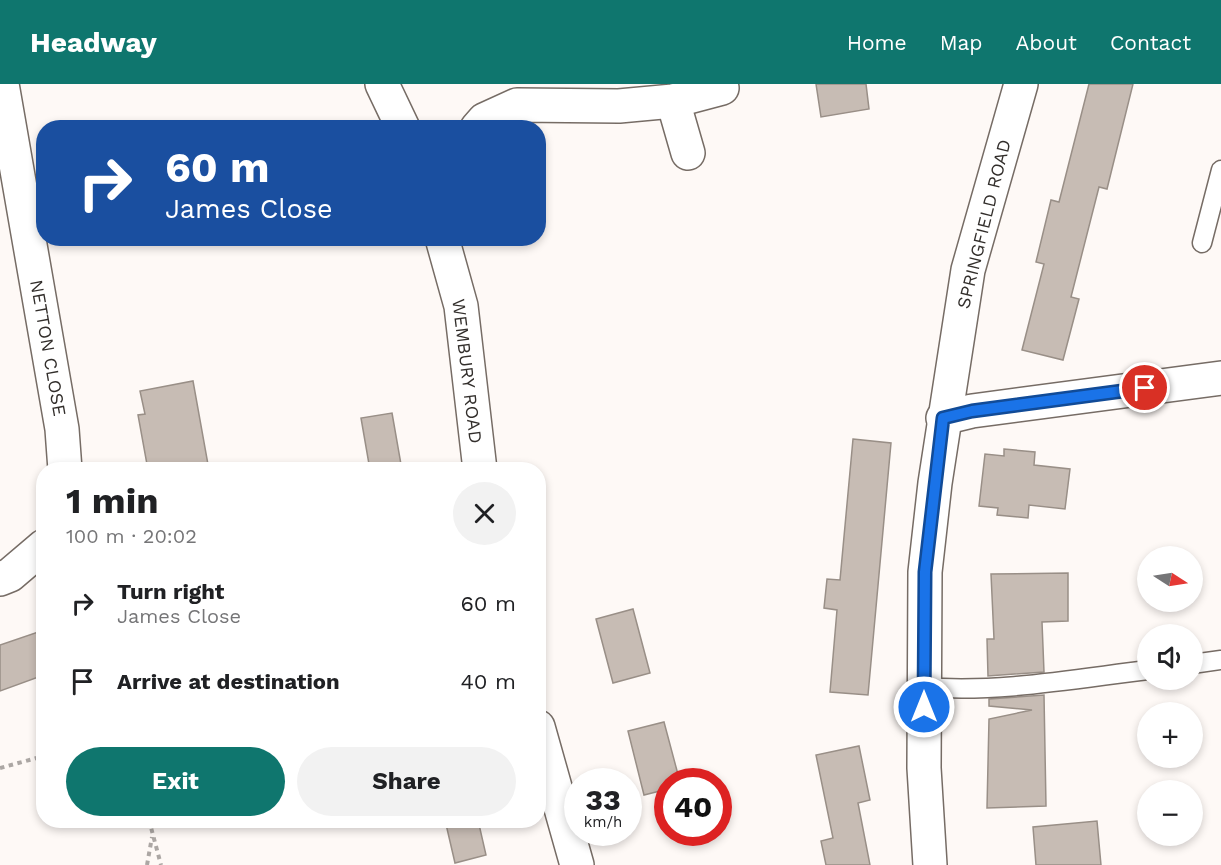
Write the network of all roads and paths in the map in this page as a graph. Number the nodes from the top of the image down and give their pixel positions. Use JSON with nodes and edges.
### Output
{"nodes":[{"id":1,"x":2,"y":84,"type":"edge"},
{"id":2,"x":382,"y":84,"type":"edge"},
{"id":3,"x":1021,"y":84,"type":"edge"},
{"id":4,"x":722,"y":88,"type":"dead end"},
{"id":5,"x":673,"y":101,"type":"junction"},
{"id":6,"x":399,"y":120,"type":"edge"},
{"id":7,"x":484,"y":120,"type":"edge"},
{"id":8,"x":688,"y":153,"type":"dead end"},
{"id":9,"x":1221,"y":170,"type":"edge"},
{"id":10,"x":14,"y":230,"type":"edge"},
{"id":11,"x":1202,"y":243,"type":"dead end"},
{"id":12,"x":444,"y":246,"type":"edge"},
{"id":13,"x":1221,"y":378,"type":"edge"},
{"id":14,"x":943,"y":418,"type":"junction"},
{"id":15,"x":64,"y":462,"type":"edge"},
{"id":16,"x":479,"y":462,"type":"edge"},
{"id":17,"x":36,"y":553,"type":"edge"},
{"id":18,"x":0,"y":579,"type":"edge"},
{"id":19,"x":1221,"y":660,"type":"edge"},
{"id":20,"x":1203,"y":662,"type":"edge"},
{"id":21,"x":1137,"y":671,"type":"edge"},
{"id":22,"x":924,"y":687,"type":"junction"},
{"id":23,"x":546,"y":755,"type":"edge"},
{"id":24,"x":36,"y":758,"type":"edge"},
{"id":25,"x":0,"y":768,"type":"edge"},
{"id":26,"x":151,"y":828,"type":"edge"},
{"id":27,"x":153,"y":837,"type":"junction"},
{"id":28,"x":147,"y":865,"type":"edge"},
{"id":29,"x":161,"y":865,"type":"edge"},
{"id":30,"x":577,"y":865,"type":"edge"},
{"id":31,"x":930,"y":865,"type":"edge"}],
"edges":[{"from":1,"to":10,"type":"street","name":"NETTON CLOSE"},
{"from":2,"to":6,"type":"street"},
{"from":3,"to":14,"type":"street","name":"SPRINGFIELD ROAD"},
{"from":4,"to":5,"type":"street"},
{"from":5,"to":7,"type":"street"},
{"from":5,"to":8,"type":"street"},
{"from":9,"to":11,"type":"lane"},
{"from":10,"to":15,"type":"street","name":"NETTON CLOSE"},
{"from":12,"to":16,"type":"street","name":"WEMBURY ROAD"},
{"from":13,"to":14,"type":"street"},
{"from":14,"to":22,"type":"street","name":"SPRINGFIELD ROAD"},
{"from":17,"to":18,"type":"street"},
{"from":19,"to":20,"type":"lane"},
{"from":21,"to":22,"type":"lane"},
{"from":22,"to":31,"type":"street"},
{"from":23,"to":30,"type":"street"},
{"from":24,"to":25,"type":"path"},
{"from":26,"to":27,"type":"path"},
{"from":27,"to":28,"type":"path"},
{"from":27,"to":29,"type":"path"}]}
